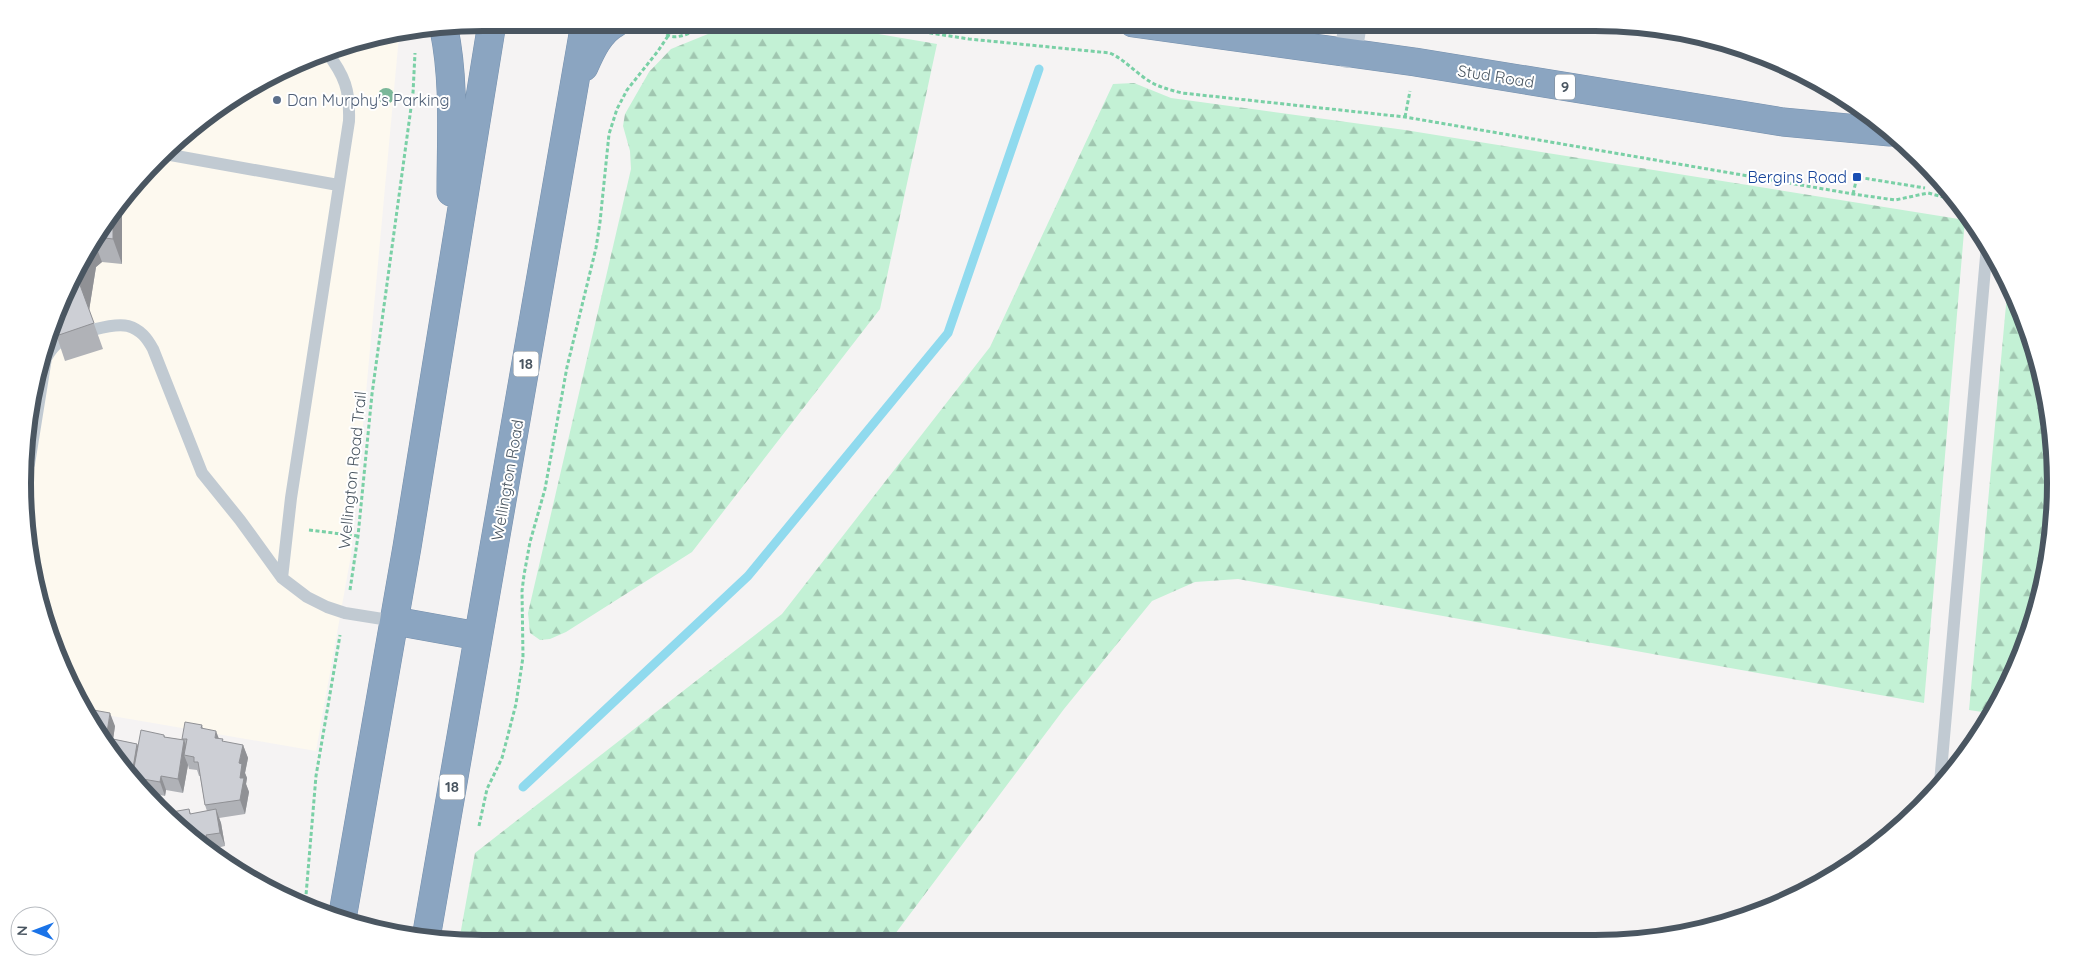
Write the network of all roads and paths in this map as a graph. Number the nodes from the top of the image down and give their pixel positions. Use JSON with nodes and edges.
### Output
{"nodes":[{"id":1,"x":491,"y":31,"type":"edge"},
{"id":2,"x":583,"y":31,"type":"edge"},
{"id":3,"x":606,"y":31,"type":"edge"},
{"id":4,"x":663,"y":31,"type":"edge"},
{"id":5,"x":692,"y":31,"type":"edge"},
{"id":6,"x":920,"y":31,"type":"edge"},
{"id":7,"x":1193,"y":31,"type":"edge"},
{"id":8,"x":1352,"y":31,"type":"edge"},
{"id":9,"x":444,"y":33,"type":"edge"},
{"id":10,"x":668,"y":36,"type":"junction"},
{"id":11,"x":415,"y":50,"type":"dead end"},
{"id":12,"x":1348,"y":54,"type":"junction"},
{"id":13,"x":331,"y":58,"type":"edge"},
{"id":14,"x":573,"y":91,"type":"junction"},
{"id":15,"x":1877,"y":131,"type":"edge"},
{"id":16,"x":173,"y":155,"type":"edge"},
{"id":17,"x":338,"y":185,"type":"junction"},
{"id":18,"x":1925,"y":188,"type":"dead end"},
{"id":19,"x":1853,"y":194,"type":"junction"},
{"id":20,"x":1945,"y":197,"type":"edge"},
{"id":21,"x":1987,"y":258,"type":"edge"},
{"id":22,"x":450,"y":286,"type":"junction"},
{"id":23,"x":52,"y":350,"type":"edge"},
{"id":24,"x":40,"y":394,"type":"edge"},
{"id":25,"x":34,"y":431,"type":"edge"},
{"id":26,"x":288,"y":527,"type":"junction"},
{"id":27,"x":358,"y":536,"type":"junction"},
{"id":28,"x":282,"y":578,"type":"junction"},
{"id":29,"x":345,"y":612,"type":"junction"},
{"id":30,"x":395,"y":621,"type":"junction"},
{"id":31,"x":478,"y":636,"type":"junction"},
{"id":32,"x":1941,"y":773,"type":"edge"},
{"id":33,"x":479,"y":826,"type":"dead end"},
{"id":34,"x":306,"y":898,"type":"edge"},
{"id":35,"x":343,"y":912,"type":"edge"},
{"id":36,"x":427,"y":931,"type":"edge"}],
"edges":[{"from":1,"to":22,"type":"highway"},
{"from":2,"to":14,"type":"highway","name":"Wellington Road","number":"18"},
{"from":3,"to":14,"type":"highway"},
{"from":4,"to":10,"type":"path"},
{"from":5,"to":10,"type":"path"},
{"from":6,"to":19,"type":"path"},
{"from":7,"to":12,"type":"highway","name":"Stud Road","number":"9"},
{"from":8,"to":12,"type":"main road"},
{"from":9,"to":22,"type":"highway"},
{"from":10,"to":33,"type":"path"},
{"from":11,"to":27,"type":"path","name":"Wellington Road Trail"},
{"from":12,"to":15,"type":"highway","name":"Stud Road","number":"9"},
{"from":13,"to":17,"type":"lane"},
{"from":14,"to":31,"type":"highway","name":"Wellington Road","number":"18"},
{"from":16,"to":17,"type":"lane"},
{"from":17,"to":26,"type":"lane"},
{"from":18,"to":19,"type":"path"},
{"from":19,"to":20,"type":"path"},
{"from":21,"to":32,"type":"lane"},
{"from":22,"to":30,"type":"highway"},
{"from":23,"to":28,"type":"lane"},
{"from":24,"to":25,"type":"lane"},
{"from":26,"to":27,"type":"path"},
{"from":26,"to":28,"type":"lane"},
{"from":27,"to":29,"type":"path","name":"Wellington Road Trail"},
{"from":28,"to":29,"type":"lane"},
{"from":29,"to":30,"type":"lane"},
{"from":29,"to":34,"type":"path","name":"Wellington Road Trail"},
{"from":30,"to":31,"type":"highway"},
{"from":30,"to":35,"type":"highway"},
{"from":31,"to":36,"type":"highway","name":"Wellington Road","number":"18"}]}
